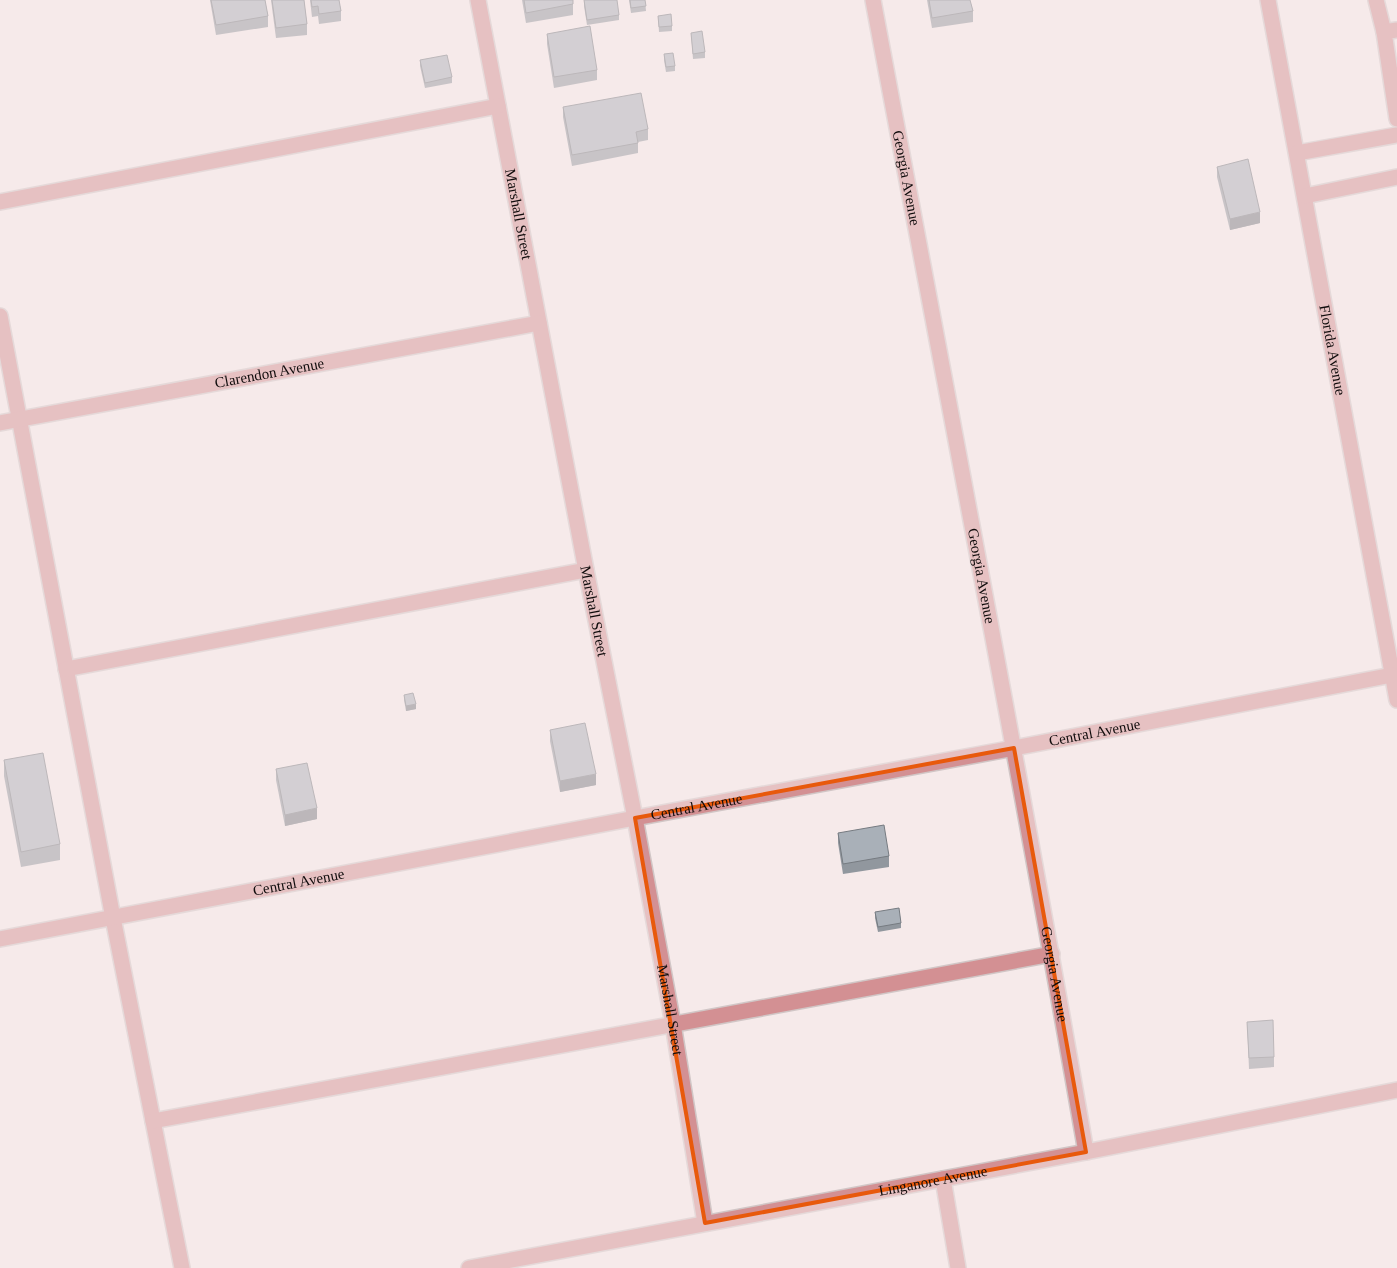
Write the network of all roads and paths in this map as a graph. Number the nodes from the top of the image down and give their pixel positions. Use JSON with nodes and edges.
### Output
{"nodes":[{"id":1,"x":478,"y":0,"type":"edge"},
{"id":2,"x":873,"y":0,"type":"edge"},
{"id":3,"x":1268,"y":0,"type":"edge"},
{"id":4,"x":1376,"y":0,"type":"edge"},
{"id":5,"x":1390,"y":31,"type":"edge"},
{"id":6,"x":498,"y":106,"type":"junction"},
{"id":7,"x":1397,"y":119,"type":"edge"},
{"id":8,"x":1397,"y":135,"type":"edge"},
{"id":9,"x":1297,"y":153,"type":"junction"},
{"id":10,"x":1397,"y":177,"type":"edge"},
{"id":11,"x":1305,"y":196,"type":"junction"},
{"id":12,"x":0,"y":202,"type":"edge"},
{"id":13,"x":0,"y":316,"type":"edge"},
{"id":14,"x":539,"y":323,"type":"junction"},
{"id":15,"x":19,"y":420,"type":"junction"},
{"id":16,"x":0,"y":423,"type":"edge"},
{"id":17,"x":586,"y":570,"type":"junction"},
{"id":18,"x":66,"y":669,"type":"junction"},
{"id":19,"x":1392,"y":675,"type":"junction"},
{"id":20,"x":1397,"y":700,"type":"edge"},
{"id":21,"x":1014,"y":748,"type":"junction"},
{"id":22,"x":635,"y":818,"type":"junction"},
{"id":23,"x":113,"y":918,"type":"junction"},
{"id":24,"x":0,"y":939,"type":"edge"},
{"id":25,"x":1052,"y":954,"type":"junction"},
{"id":26,"x":673,"y":1024,"type":"junction"},
{"id":27,"x":1397,"y":1090,"type":"edge"},
{"id":28,"x":152,"y":1121,"type":"junction"},
{"id":29,"x":1086,"y":1152,"type":"junction"},
{"id":30,"x":943,"y":1179,"type":"junction"},
{"id":31,"x":705,"y":1223,"type":"junction"},
{"id":32,"x":538,"y":1262,"type":"edge"},
{"id":33,"x":182,"y":1268,"type":"edge"},
{"id":34,"x":469,"y":1268,"type":"edge"},
{"id":35,"x":958,"y":1268,"type":"edge"}],
"edges":[{"from":1,"to":6,"type":"street","name":"Marshall Street"},
{"from":2,"to":21,"type":"street","name":"Georgia Avenue"},
{"from":3,"to":9,"type":"street","name":"Florida Avenue"},
{"from":4,"to":5,"type":"street"},
{"from":5,"to":7,"type":"street"},
{"from":6,"to":12,"type":"street"},
{"from":6,"to":14,"type":"street","name":"Marshall Street"},
{"from":8,"to":9,"type":"street"},
{"from":9,"to":11,"type":"street","name":"Florida Avenue"},
{"from":10,"to":11,"type":"street"},
{"from":11,"to":19,"type":"street","name":"Florida Avenue"},
{"from":13,"to":15,"type":"street"},
{"from":14,"to":15,"type":"street","name":"Clarendon Avenue"},
{"from":14,"to":17,"type":"street","name":"Marshall Street"},
{"from":15,"to":16,"type":"street","name":"Clarendon Avenue"},
{"from":15,"to":18,"type":"street"},
{"from":17,"to":18,"type":"street"},
{"from":17,"to":22,"type":"street","name":"Marshall Street"},
{"from":18,"to":23,"type":"street"},
{"from":19,"to":20,"type":"street","name":"Florida Avenue"},
{"from":19,"to":21,"type":"street","name":"Central Avenue"},
{"from":21,"to":22,"type":"street","name":"Central Avenue"},
{"from":21,"to":25,"type":"street","name":"Georgia Avenue"},
{"from":22,"to":23,"type":"street","name":"Central Avenue"},
{"from":22,"to":26,"type":"street","name":"Marshall Street"},
{"from":23,"to":24,"type":"street","name":"Central Avenue"},
{"from":23,"to":28,"type":"street"},
{"from":25,"to":26,"type":"street"},
{"from":25,"to":29,"type":"street","name":"Georgia Avenue"},
{"from":26,"to":28,"type":"street"},
{"from":26,"to":31,"type":"street","name":"Marshall Street"},
{"from":27,"to":29,"type":"street","name":"Linganore Avenue"},
{"from":28,"to":33,"type":"street"},
{"from":29,"to":30,"type":"street","name":"Linganore Avenue"},
{"from":30,"to":31,"type":"street","name":"Linganore Avenue"},
{"from":30,"to":35,"type":"street"},
{"from":31,"to":32,"type":"street","name":"Linganore Avenue"},
{"from":32,"to":34,"type":"street","name":"Linganore Avenue"}]}
